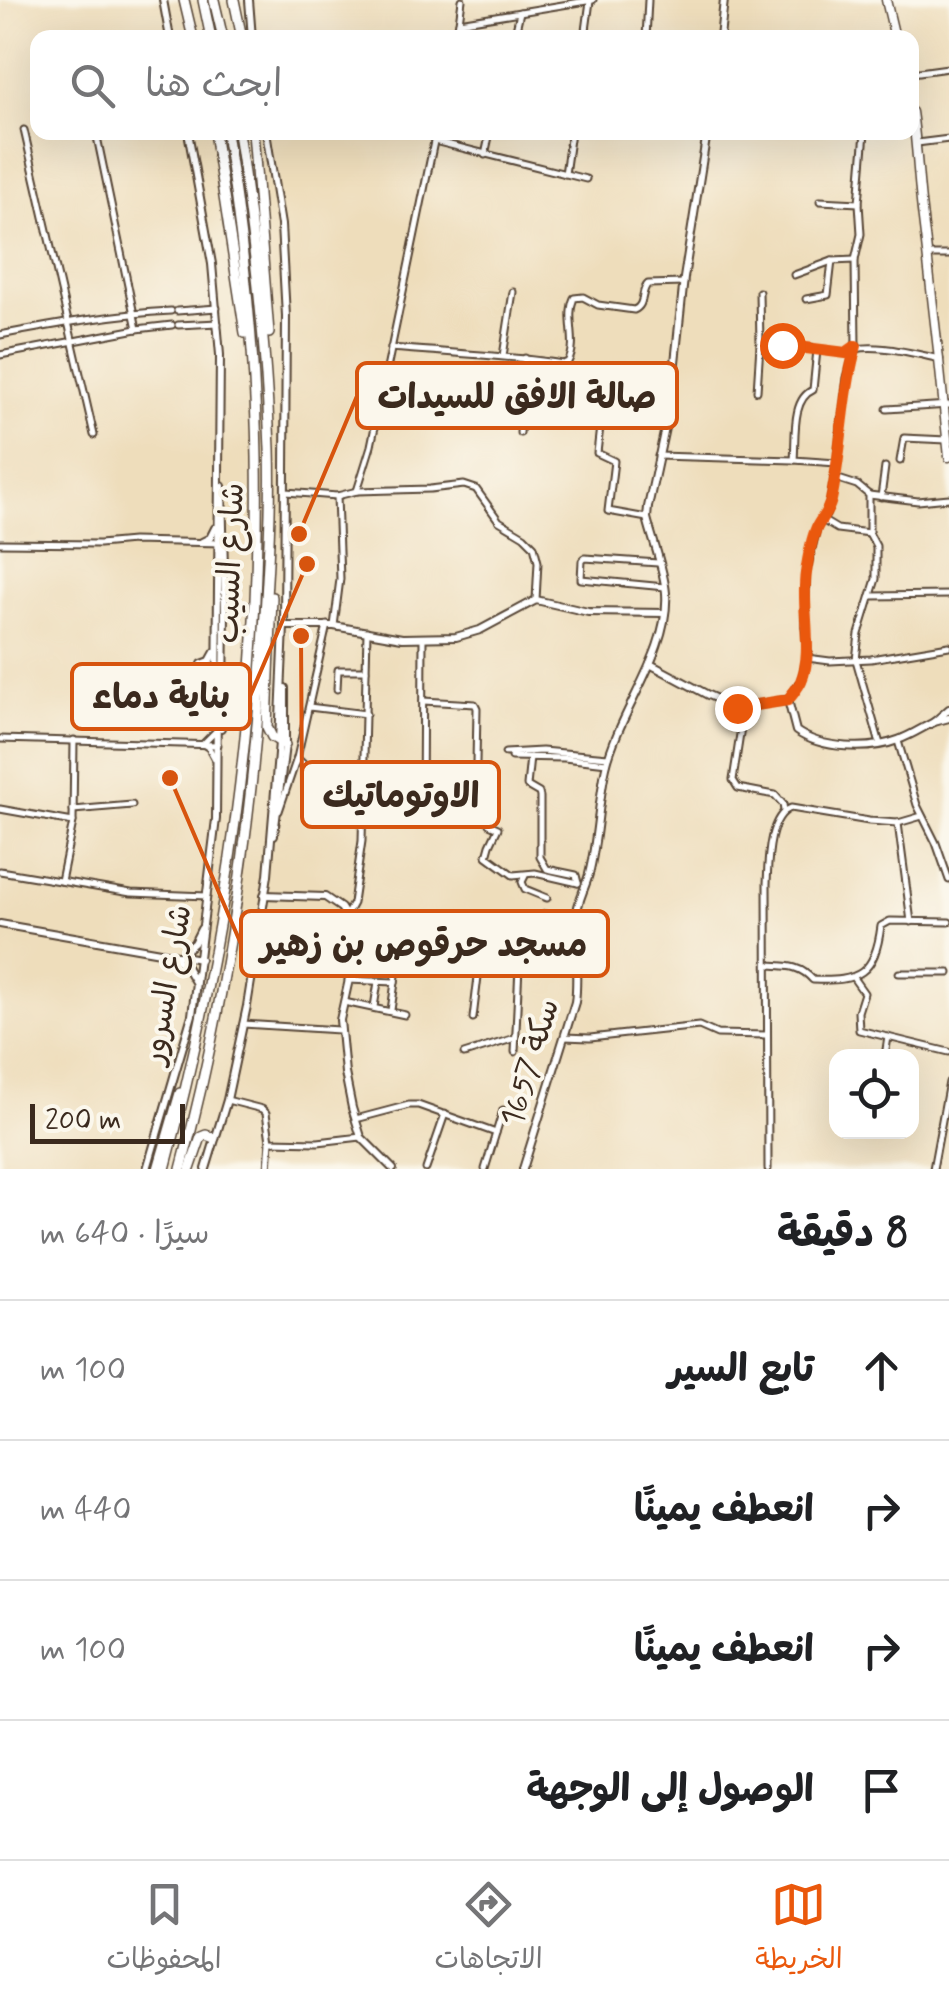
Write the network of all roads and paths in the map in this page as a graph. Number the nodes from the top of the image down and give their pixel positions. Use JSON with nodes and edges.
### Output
{"nodes":[{"id":1,"x":162,"y":0,"type":"edge"},
{"id":2,"x":184,"y":0,"type":"edge"},
{"id":3,"x":204,"y":0,"type":"edge"},
{"id":4,"x":214,"y":0,"type":"edge"},
{"id":5,"x":234,"y":0,"type":"edge"},
{"id":6,"x":249,"y":0,"type":"edge"},
{"id":7,"x":462,"y":0,"type":"edge"},
{"id":8,"x":592,"y":0,"type":"edge"},
{"id":9,"x":648,"y":0,"type":"edge"},
{"id":10,"x":724,"y":0,"type":"edge"},
{"id":11,"x":886,"y":0,"type":"edge"},
{"id":12,"x":520,"y":12,"type":"junction"},
{"id":13,"x":459,"y":22,"type":"junction"},
{"id":14,"x":168,"y":30,"type":"edge"},
{"id":15,"x":191,"y":30,"type":"edge"},
{"id":16,"x":210,"y":30,"type":"edge"},
{"id":17,"x":220,"y":30,"type":"edge"},
{"id":18,"x":240,"y":30,"type":"edge"},
{"id":19,"x":251,"y":30,"type":"edge"},
{"id":20,"x":458,"y":30,"type":"edge"},
{"id":21,"x":516,"y":30,"type":"edge"},
{"id":22,"x":586,"y":30,"type":"edge"},
{"id":23,"x":646,"y":30,"type":"edge"},
{"id":24,"x":721,"y":30,"type":"edge"},
{"id":25,"x":894,"y":30,"type":"edge"},
{"id":26,"x":948,"y":68,"type":"edge"},
{"id":27,"x":919,"y":72,"type":"edge"},
{"id":28,"x":24,"y":130,"type":"dead end"},
{"id":29,"x":949,"y":139,"type":"edge"},
{"id":30,"x":98,"y":140,"type":"edge"},
{"id":31,"x":190,"y":140,"type":"edge"},
{"id":32,"x":215,"y":140,"type":"edge"},
{"id":33,"x":227,"y":140,"type":"edge"},
{"id":34,"x":239,"y":140,"type":"edge"},
{"id":35,"x":254,"y":140,"type":"edge"},
{"id":36,"x":267,"y":140,"type":"edge"},
{"id":37,"x":488,"y":140,"type":"edge"},
{"id":38,"x":570,"y":140,"type":"edge"},
{"id":39,"x":706,"y":140,"type":"edge"},
{"id":40,"x":864,"y":140,"type":"edge"},
{"id":41,"x":434,"y":141,"type":"joint"},
{"id":42,"x":917,"y":142,"type":"joint"},
{"id":43,"x":485,"y":155,"type":"junction"},
{"id":44,"x":565,"y":174,"type":"junction"},
{"id":45,"x":586,"y":179,"type":"dead end"},
{"id":46,"x":820,"y":200,"type":"dead end"},
{"id":47,"x":859,"y":203,"type":"junction"},
{"id":48,"x":949,"y":255,"type":"edge"},
{"id":49,"x":929,"y":256,"type":"junction"},
{"id":50,"x":854,"y":260,"type":"junction"},
{"id":51,"x":832,"y":261,"type":"junction"},
{"id":52,"x":794,"y":276,"type":"dead end"},
{"id":53,"x":684,"y":283,"type":"junction"},
{"id":54,"x":513,"y":292,"type":"dead end"},
{"id":55,"x":759,"y":292,"type":"dead end"},
{"id":56,"x":806,"y":299,"type":"dead end"},
{"id":57,"x":217,"y":308,"type":"junction"},
{"id":58,"x":177,"y":311,"type":"junction"},
{"id":59,"x":134,"y":313,"type":"junction"},
{"id":60,"x":68,"y":322,"type":"junction"},
{"id":61,"x":218,"y":322,"type":"junction"},
{"id":62,"x":178,"y":325,"type":"junction"},
{"id":63,"x":137,"y":330,"type":"junction"},
{"id":64,"x":0,"y":335,"type":"edge"},
{"id":65,"x":72,"y":340,"type":"junction"},
{"id":66,"x":760,"y":345,"type":"junction"},
{"id":67,"x":856,"y":346,"type":"junction"},
{"id":68,"x":391,"y":348,"type":"junction"},
{"id":69,"x":817,"y":350,"type":"junction"},
{"id":70,"x":0,"y":355,"type":"edge"},
{"id":71,"x":503,"y":356,"type":"junction"},
{"id":72,"x":525,"y":358,"type":"junction"},
{"id":73,"x":940,"y":359,"type":"junction"},
{"id":74,"x":252,"y":370,"type":"junction"},
{"id":75,"x":757,"y":391,"type":"dead end"},
{"id":76,"x":382,"y":393,"type":"junction"},
{"id":77,"x":521,"y":395,"type":"junction"},
{"id":78,"x":671,"y":400,"type":"junction"},
{"id":79,"x":947,"y":405,"type":"edge"},
{"id":80,"x":887,"y":409,"type":"dead end"},
{"id":81,"x":520,"y":433,"type":"dead end"},
{"id":82,"x":94,"y":435,"type":"dead end"},
{"id":83,"x":948,"y":440,"type":"edge"},
{"id":84,"x":270,"y":451,"type":"junction"},
{"id":85,"x":658,"y":456,"type":"junction"},
{"id":86,"x":949,"y":457,"type":"edge"},
{"id":87,"x":794,"y":460,"type":"junction"},
{"id":88,"x":900,"y":461,"type":"dead end"},
{"id":89,"x":838,"y":464,"type":"junction"},
{"id":90,"x":885,"y":467,"type":"dead end"},
{"id":91,"x":220,"y":470,"type":"junction"},
{"id":92,"x":835,"y":478,"type":"junction"},
{"id":93,"x":357,"y":491,"type":"junction"},
{"id":94,"x":286,"y":492,"type":"junction"},
{"id":95,"x":869,"y":495,"type":"junction"},
{"id":96,"x":337,"y":496,"type":"junction"},
{"id":97,"x":882,"y":497,"type":"junction"},
{"id":98,"x":949,"y":498,"type":"edge"},
{"id":99,"x":218,"y":503,"type":"junction"},
{"id":100,"x":648,"y":518,"type":"junction"},
{"id":101,"x":822,"y":520,"type":"junction"},
{"id":102,"x":869,"y":533,"type":"junction"},
{"id":103,"x":270,"y":538,"type":"junction"},
{"id":104,"x":202,"y":542,"type":"junction"},
{"id":105,"x":222,"y":542,"type":"junction"},
{"id":106,"x":0,"y":543,"type":"edge"},
{"id":107,"x":658,"y":563,"type":"junction"},
{"id":108,"x":218,"y":582,"type":"junction"},
{"id":109,"x":665,"y":588,"type":"junction"},
{"id":110,"x":949,"y":595,"type":"edge"},
{"id":111,"x":871,"y":596,"type":"junction"},
{"id":112,"x":536,"y":600,"type":"junction"},
{"id":113,"x":665,"y":613,"type":"junction"},
{"id":114,"x":330,"y":625,"type":"junction"},
{"id":115,"x":284,"y":626,"type":"junction"},
{"id":116,"x":366,"y":632,"type":"junction"},
{"id":117,"x":284,"y":636,"type":"junction"},
{"id":118,"x":424,"y":638,"type":"junction"},
{"id":119,"x":949,"y":646,"type":"edge"},
{"id":120,"x":806,"y":658,"type":"junction"},
{"id":121,"x":856,"y":660,"type":"junction"},
{"id":122,"x":650,"y":664,"type":"junction"},
{"id":123,"x":366,"y":670,"type":"junction"},
{"id":124,"x":337,"y":689,"type":"dead end"},
{"id":125,"x":218,"y":692,"type":"junction"},
{"id":126,"x":788,"y":700,"type":"junction"},
{"id":127,"x":423,"y":701,"type":"junction"},
{"id":128,"x":308,"y":707,"type":"junction"},
{"id":129,"x":744,"y":708,"type":"junction"},
{"id":130,"x":949,"y":709,"type":"edge"},
{"id":131,"x":366,"y":714,"type":"junction"},
{"id":132,"x":949,"y":718,"type":"edge"},
{"id":133,"x":934,"y":722,"type":"junction"},
{"id":134,"x":279,"y":725,"type":"junction"},
{"id":135,"x":268,"y":726,"type":"junction"},
{"id":136,"x":218,"y":729,"type":"junction"},
{"id":137,"x":0,"y":739,"type":"edge"},
{"id":138,"x":74,"y":740,"type":"junction"},
{"id":139,"x":898,"y":740,"type":"junction"},
{"id":140,"x":203,"y":744,"type":"junction"},
{"id":141,"x":282,"y":744,"type":"junction"},
{"id":142,"x":880,"y":744,"type":"junction"},
{"id":143,"x":218,"y":745,"type":"junction"},
{"id":144,"x":299,"y":745,"type":"junction"},
{"id":145,"x":530,"y":756,"type":"junction"},
{"id":146,"x":296,"y":758,"type":"junction"},
{"id":147,"x":608,"y":760,"type":"junction"},
{"id":148,"x":476,"y":764,"type":"dead end"},
{"id":149,"x":217,"y":767,"type":"junction"},
{"id":150,"x":364,"y":786,"type":"junction"},
{"id":151,"x":132,"y":805,"type":"dead end"},
{"id":152,"x":0,"y":808,"type":"edge"},
{"id":153,"x":73,"y":810,"type":"junction"},
{"id":154,"x":784,"y":811,"type":"junction"},
{"id":155,"x":278,"y":815,"type":"junction"},
{"id":156,"x":922,"y":816,"type":"junction"},
{"id":157,"x":422,"y":818,"type":"dead end"},
{"id":158,"x":73,"y":822,"type":"junction"},
{"id":159,"x":898,"y":823,"type":"junction"},
{"id":160,"x":488,"y":824,"type":"dead end"},
{"id":161,"x":270,"y":856,"type":"junction"},
{"id":162,"x":0,"y":871,"type":"edge"},
{"id":163,"x":268,"y":875,"type":"junction"},
{"id":164,"x":525,"y":876,"type":"junction"},
{"id":165,"x":949,"y":880,"type":"edge"},
{"id":166,"x":61,"y":881,"type":"junction"},
{"id":167,"x":582,"y":884,"type":"junction"},
{"id":168,"x":265,"y":893,"type":"junction"},
{"id":169,"x":278,"y":895,"type":"junction"},
{"id":170,"x":207,"y":896,"type":"junction"},
{"id":171,"x":547,"y":898,"type":"dead end"},
{"id":172,"x":262,"y":908,"type":"junction"},
{"id":173,"x":346,"y":916,"type":"junction"},
{"id":174,"x":575,"y":922,"type":"junction"},
{"id":175,"x":910,"y":922,"type":"junction"},
{"id":176,"x":949,"y":922,"type":"edge"},
{"id":177,"x":204,"y":923,"type":"junction"},
{"id":178,"x":0,"y":924,"type":"edge"},
{"id":179,"x":260,"y":924,"type":"junction"},
{"id":180,"x":518,"y":926,"type":"dead end"},
{"id":181,"x":274,"y":927,"type":"dead end"},
{"id":182,"x":516,"y":948,"type":"junction"},
{"id":183,"x":165,"y":952,"type":"junction"},
{"id":184,"x":179,"y":955,"type":"junction"},
{"id":185,"x":399,"y":955,"type":"junction"},
{"id":186,"x":354,"y":957,"type":"junction"},
{"id":187,"x":200,"y":958,"type":"junction"},
{"id":188,"x":480,"y":960,"type":"junction"},
{"id":189,"x":516,"y":965,"type":"junction"},
{"id":190,"x":768,"y":965,"type":"junction"},
{"id":191,"x":578,"y":968,"type":"junction"},
{"id":192,"x":949,"y":973,"type":"edge"},
{"id":193,"x":898,"y":974,"type":"dead end"},
{"id":194,"x":854,"y":979,"type":"junction"},
{"id":195,"x":348,"y":980,"type":"junction"},
{"id":196,"x":378,"y":982,"type":"junction"},
{"id":197,"x":396,"y":982,"type":"junction"},
{"id":198,"x":196,"y":985,"type":"junction"},
{"id":199,"x":344,"y":1002,"type":"junction"},
{"id":200,"x":374,"y":1007,"type":"junction"},
{"id":201,"x":392,"y":1010,"type":"junction"},
{"id":202,"x":405,"y":1015,"type":"dead end"},
{"id":203,"x":474,"y":1018,"type":"dead end"},
{"id":204,"x":243,"y":1024,"type":"junction"},
{"id":205,"x":340,"y":1030,"type":"junction"},
{"id":206,"x":767,"y":1034,"type":"junction"},
{"id":207,"x":564,"y":1037,"type":"junction"},
{"id":208,"x":888,"y":1037,"type":"junction"},
{"id":209,"x":198,"y":1038,"type":"junction"},
{"id":210,"x":515,"y":1038,"type":"junction"},
{"id":211,"x":886,"y":1049,"type":"edge"},
{"id":212,"x":515,"y":1052,"type":"dead end"},
{"id":213,"x":949,"y":1052,"type":"edge"},
{"id":214,"x":464,"y":1054,"type":"dead end"},
{"id":215,"x":949,"y":1082,"type":"edge"},
{"id":216,"x":227,"y":1100,"type":"junction"},
{"id":217,"x":503,"y":1110,"type":"dead end"},
{"id":218,"x":444,"y":1114,"type":"junction"},
{"id":219,"x":354,"y":1119,"type":"junction"},
{"id":220,"x":496,"y":1134,"type":"junction"},
{"id":221,"x":361,"y":1137,"type":"junction"},
{"id":222,"x":214,"y":1138,"type":"junction"},
{"id":223,"x":270,"y":1141,"type":"junction"},
{"id":224,"x":148,"y":1169,"type":"edge"},
{"id":225,"x":158,"y":1169,"type":"edge"},
{"id":226,"x":166,"y":1169,"type":"edge"},
{"id":227,"x":181,"y":1169,"type":"edge"},
{"id":228,"x":190,"y":1169,"type":"edge"},
{"id":229,"x":206,"y":1169,"type":"edge"},
{"id":230,"x":268,"y":1169,"type":"edge"},
{"id":231,"x":392,"y":1169,"type":"edge"},
{"id":232,"x":426,"y":1169,"type":"edge"},
{"id":233,"x":485,"y":1169,"type":"edge"},
{"id":234,"x":523,"y":1169,"type":"edge"},
{"id":235,"x":768,"y":1169,"type":"edge"},
{"id":236,"x":934,"y":1169,"type":"edge"}],
"edges":[{"from":1,"to":14,"type":"street"},
{"from":2,"to":15,"type":"highway"},
{"from":3,"to":16,"type":"highway"},
{"from":4,"to":17,"type":"highway"},
{"from":5,"to":18,"type":"highway"},
{"from":6,"to":19,"type":"street"},
{"from":7,"to":13,"type":"street"},
{"from":8,"to":12,"type":"street"},
{"from":8,"to":22,"type":"street"},
{"from":9,"to":23,"type":"street"},
{"from":10,"to":24,"type":"street"},
{"from":11,"to":25,"type":"main road"},
{"from":12,"to":13,"type":"street"},
{"from":12,"to":21,"type":"street"},
{"from":13,"to":20,"type":"street"},
{"from":26,"to":27,"type":"street"},
{"from":28,"to":60,"type":"street"},
{"from":29,"to":42,"type":"street"},
{"from":30,"to":59,"type":"street"},
{"from":31,"to":57,"type":"street","name":"شارع السرور"},
{"from":32,"to":74,"type":"highway"},
{"from":33,"to":74,"type":"highway","name":"شارع السيب"},
{"from":34,"to":84,"type":"highway","name":"شارع السيب"},
{"from":35,"to":84,"type":"highway"},
{"from":36,"to":94,"type":"street"},
{"from":37,"to":43,"type":"street"},
{"from":38,"to":44,"type":"street"},
{"from":39,"to":53,"type":"street"},
{"from":40,"to":47,"type":"street"},
{"from":41,"to":43,"type":"street"},
{"from":41,"to":68,"type":"street"},
{"from":42,"to":49,"type":"main road"},
{"from":43,"to":44,"type":"street"},
{"from":44,"to":45,"type":"street"},
{"from":46,"to":47,"type":"street"},
{"from":47,"to":50,"type":"street"},
{"from":48,"to":49,"type":"street"},
{"from":49,"to":73,"type":"main road"},
{"from":50,"to":51,"type":"street"},
{"from":50,"to":67,"type":"street"},
{"from":51,"to":52,"type":"street"},
{"from":51,"to":56,"type":"street"},
{"from":53,"to":72,"type":"street"},
{"from":53,"to":78,"type":"street"},
{"from":54,"to":71,"type":"street"},
{"from":55,"to":66,"type":"street"},
{"from":57,"to":58,"type":"street"},
{"from":57,"to":61,"type":"street","name":"شارع السرور"},
{"from":58,"to":59,"type":"street"},
{"from":58,"to":62,"type":"street"},
{"from":59,"to":60,"type":"street"},
{"from":59,"to":63,"type":"street"},
{"from":60,"to":64,"type":"street"},
{"from":60,"to":65,"type":"street"},
{"from":61,"to":62,"type":"street"},
{"from":61,"to":91,"type":"street","name":"شارع السرور"},
{"from":62,"to":63,"type":"street"},
{"from":63,"to":65,"type":"street"},
{"from":65,"to":70,"type":"street"},
{"from":65,"to":82,"type":"street"},
{"from":66,"to":69,"type":"street"},
{"from":66,"to":75,"type":"street"},
{"from":67,"to":69,"type":"street"},
{"from":67,"to":73,"type":"street"},
{"from":67,"to":89,"type":"street"},
{"from":68,"to":71,"type":"street"},
{"from":68,"to":76,"type":"street"},
{"from":69,"to":87,"type":"street"},
{"from":71,"to":72,"type":"street"},
{"from":72,"to":77,"type":"street"},
{"from":73,"to":79,"type":"main road"},
{"from":74,"to":209,"type":"highway","name":"شارع السيب"},
{"from":76,"to":77,"type":"street"},
{"from":76,"to":93,"type":"street"},
{"from":77,"to":81,"type":"street"},
{"from":78,"to":85,"type":"street"},
{"from":78,"to":100,"type":"street"},
{"from":79,"to":80,"type":"street"},
{"from":79,"to":83,"type":"main road"},
{"from":83,"to":86,"type":"main road"},
{"from":83,"to":88,"type":"street"},
{"from":84,"to":103,"type":"highway","name":"شارع السيب"},
{"from":85,"to":87,"type":"street"},
{"from":85,"to":100,"type":"street"},
{"from":87,"to":89,"type":"street"},
{"from":89,"to":92,"type":"street"},
{"from":90,"to":97,"type":"street"},
{"from":91,"to":99,"type":"street","name":"شارع السرور"},
{"from":91,"to":105,"type":"street","name":"شارع السرور"},
{"from":92,"to":95,"type":"street"},
{"from":92,"to":101,"type":"street"},
{"from":93,"to":96,"type":"street"},
{"from":93,"to":112,"type":"street"},
{"from":94,"to":96,"type":"street"},
{"from":94,"to":115,"type":"street"},
{"from":95,"to":97,"type":"street"},
{"from":95,"to":102,"type":"street"},
{"from":96,"to":114,"type":"street"},
{"from":97,"to":98,"type":"street"},
{"from":99,"to":104,"type":"street"},
{"from":99,"to":105,"type":"street","name":"شارع السرور"},
{"from":100,"to":107,"type":"street"},
{"from":101,"to":102,"type":"street"},
{"from":101,"to":120,"type":"street"},
{"from":102,"to":111,"type":"street"},
{"from":103,"to":135,"type":"highway"},
{"from":103,"to":227,"type":"highway","name":"شارع السيب"},
{"from":104,"to":105,"type":"street"},
{"from":104,"to":106,"type":"street"},
{"from":105,"to":108,"type":"street","name":"شارع السرور"},
{"from":105,"to":143,"type":"street","name":"شارع السرور"},
{"from":107,"to":109,"type":"street"},
{"from":107,"to":109,"type":"street"},
{"from":108,"to":125,"type":"street","name":"شارع السرور"},
{"from":108,"to":125,"type":"street"},
{"from":109,"to":113,"type":"street"},
{"from":110,"to":111,"type":"street"},
{"from":111,"to":121,"type":"street"},
{"from":112,"to":113,"type":"street"},
{"from":112,"to":118,"type":"street"},
{"from":113,"to":122,"type":"street"},
{"from":114,"to":115,"type":"street"},
{"from":114,"to":116,"type":"street"},
{"from":114,"to":128,"type":"street"},
{"from":115,"to":117,"type":"street"},
{"from":116,"to":118,"type":"street"},
{"from":116,"to":123,"type":"street"},
{"from":117,"to":134,"type":"street"},
{"from":117,"to":141,"type":"street"},
{"from":118,"to":127,"type":"street"},
{"from":119,"to":121,"type":"street"},
{"from":120,"to":121,"type":"street"},
{"from":120,"to":126,"type":"street"},
{"from":121,"to":142,"type":"street"},
{"from":122,"to":129,"type":"street"},
{"from":122,"to":147,"type":"street"},
{"from":123,"to":124,"type":"street"},
{"from":123,"to":131,"type":"street"},
{"from":125,"to":136,"type":"street","name":"شارع السرور"},
{"from":126,"to":129,"type":"street"},
{"from":126,"to":142,"type":"street"},
{"from":127,"to":148,"type":"street"},
{"from":127,"to":157,"type":"street"},
{"from":128,"to":131,"type":"street"},
{"from":128,"to":144,"type":"street"},
{"from":129,"to":154,"type":"street"},
{"from":130,"to":133,"type":"street"},
{"from":131,"to":150,"type":"street"},
{"from":132,"to":133,"type":"street"},
{"from":133,"to":139,"type":"street"},
{"from":134,"to":135,"type":"highway"},
{"from":134,"to":141,"type":"street"},
{"from":135,"to":141,"type":"highway"},
{"from":136,"to":140,"type":"street"},
{"from":136,"to":143,"type":"street","name":"شارع السرور"},
{"from":137,"to":138,"type":"street"},
{"from":138,"to":140,"type":"street"},
{"from":138,"to":153,"type":"street"},
{"from":139,"to":142,"type":"street"},
{"from":139,"to":156,"type":"street"},
{"from":140,"to":143,"type":"street"},
{"from":140,"to":149,"type":"street"},
{"from":141,"to":144,"type":"street"},
{"from":141,"to":155,"type":"street"},
{"from":141,"to":161,"type":"street"},
{"from":143,"to":149,"type":"street","name":"شارع السرور"},
{"from":144,"to":146,"type":"street"},
{"from":145,"to":147,"type":"street"},
{"from":145,"to":147,"type":"street"},
{"from":145,"to":167,"type":"street"},
{"from":146,"to":150,"type":"street"},
{"from":146,"to":155,"type":"street"},
{"from":147,"to":167,"type":"street"},
{"from":149,"to":170,"type":"street","name":"شارع السرور"},
{"from":150,"to":173,"type":"street"},
{"from":151,"to":153,"type":"street"},
{"from":152,"to":158,"type":"street"},
{"from":153,"to":158,"type":"street"},
{"from":154,"to":159,"type":"street"},
{"from":154,"to":190,"type":"street"},
{"from":155,"to":161,"type":"street"},
{"from":156,"to":159,"type":"street"},
{"from":156,"to":165,"type":"street"},
{"from":158,"to":166,"type":"street"},
{"from":159,"to":175,"type":"street"},
{"from":160,"to":164,"type":"street"},
{"from":161,"to":163,"type":"street"},
{"from":162,"to":166,"type":"street"},
{"from":163,"to":168,"type":"street"},
{"from":163,"to":169,"type":"street"},
{"from":164,"to":167,"type":"street"},
{"from":164,"to":171,"type":"street"},
{"from":166,"to":170,"type":"street"},
{"from":167,"to":174,"type":"street"},
{"from":168,"to":169,"type":"street"},
{"from":168,"to":172,"type":"street"},
{"from":169,"to":172,"type":"street"},
{"from":169,"to":173,"type":"street"},
{"from":170,"to":177,"type":"street","name":"شارع السرور"},
{"from":172,"to":179,"type":"street"},
{"from":173,"to":186,"type":"street"},
{"from":174,"to":182,"type":"street"},
{"from":174,"to":191,"type":"street","name":"سكة 1657"},
{"from":175,"to":176,"type":"street"},
{"from":175,"to":194,"type":"street"},
{"from":177,"to":184,"type":"street"},
{"from":177,"to":187,"type":"street","name":"شارع السرور"},
{"from":178,"to":183,"type":"street"},
{"from":179,"to":181,"type":"street"},
{"from":179,"to":204,"type":"street"},
{"from":180,"to":182,"type":"street"},
{"from":182,"to":189,"type":"street"},
{"from":183,"to":184,"type":"street"},
{"from":183,"to":198,"type":"street"},
{"from":184,"to":187,"type":"street"},
{"from":185,"to":186,"type":"street"},
{"from":185,"to":188,"type":"street"},
{"from":185,"to":197,"type":"street"},
{"from":186,"to":195,"type":"street"},
{"from":187,"to":198,"type":"street","name":"شارع السرور"},
{"from":188,"to":189,"type":"street"},
{"from":188,"to":203,"type":"street"},
{"from":189,"to":191,"type":"street"},
{"from":189,"to":210,"type":"street"},
{"from":190,"to":194,"type":"street"},
{"from":190,"to":206,"type":"street"},
{"from":191,"to":207,"type":"street","name":"سكة 1657"},
{"from":192,"to":193,"type":"street"},
{"from":194,"to":208,"type":"street"},
{"from":195,"to":196,"type":"street"},
{"from":195,"to":199,"type":"street"},
{"from":196,"to":197,"type":"street"},
{"from":196,"to":200,"type":"street"},
{"from":197,"to":201,"type":"street"},
{"from":198,"to":224,"type":"street","name":"شارع السرور"},
{"from":199,"to":200,"type":"street"},
{"from":199,"to":205,"type":"street"},
{"from":200,"to":201,"type":"street"},
{"from":201,"to":202,"type":"street"},
{"from":204,"to":205,"type":"street"},
{"from":204,"to":216,"type":"street"},
{"from":205,"to":219,"type":"street"},
{"from":206,"to":207,"type":"street"},
{"from":206,"to":235,"type":"street"},
{"from":207,"to":234,"type":"street","name":"سكة 1657"},
{"from":208,"to":211,"type":"street"},
{"from":208,"to":213,"type":"street"},
{"from":209,"to":225,"type":"highway"},
{"from":209,"to":226,"type":"highway","name":"شارع السيب"},
{"from":210,"to":212,"type":"street"},
{"from":210,"to":214,"type":"street"},
{"from":215,"to":236,"type":"street"},
{"from":216,"to":222,"type":"street"},
{"from":216,"to":223,"type":"street"},
{"from":217,"to":220,"type":"street"},
{"from":218,"to":219,"type":"street"},
{"from":218,"to":220,"type":"street"},
{"from":218,"to":232,"type":"street"},
{"from":219,"to":221,"type":"street"},
{"from":220,"to":233,"type":"street"},
{"from":221,"to":223,"type":"street"},
{"from":221,"to":231,"type":"street"},
{"from":222,"to":228,"type":"highway"},
{"from":222,"to":229,"type":"street"},
{"from":223,"to":230,"type":"street"}]}
